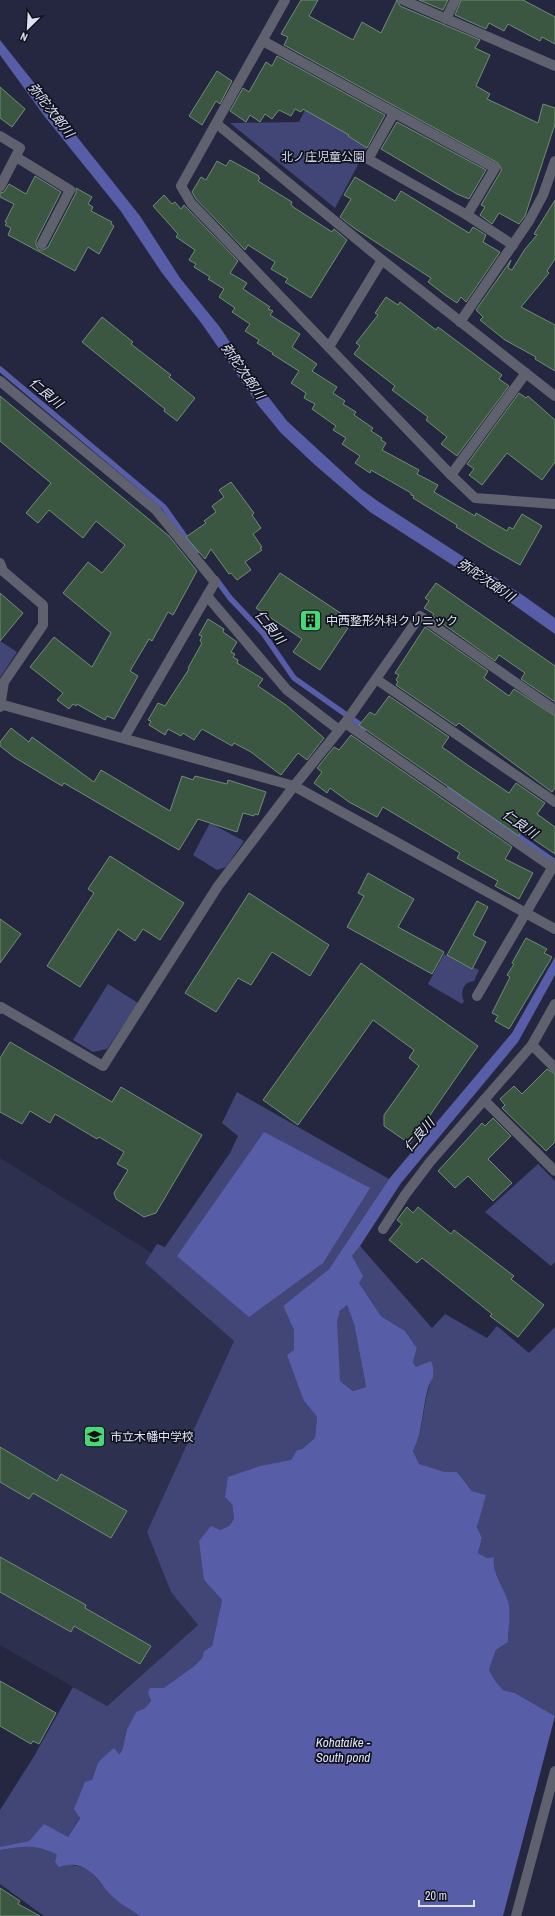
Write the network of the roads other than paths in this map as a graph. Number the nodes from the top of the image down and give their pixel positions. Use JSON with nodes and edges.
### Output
{"nodes":[{"id":1,"x":285,"y":0,"type":"edge"},
{"id":2,"x":403,"y":0,"type":"edge"},
{"id":3,"x":455,"y":0,"type":"edge"},
{"id":4,"x":446,"y":19,"type":"junction"},
{"id":5,"x":263,"y":41,"type":"junction"},
{"id":6,"x":555,"y":66,"type":"edge"},
{"id":7,"x":394,"y":113,"type":"junction"},
{"id":8,"x":217,"y":124,"type":"junction"},
{"id":9,"x":0,"y":136,"type":"edge"},
{"id":10,"x":16,"y":157,"type":"junction"},
{"id":11,"x":555,"y":161,"type":"edge"},
{"id":12,"x":0,"y":187,"type":"edge"},
{"id":13,"x":467,"y":215,"type":"junction"},
{"id":14,"x":42,"y":244,"type":"dead end"},
{"id":15,"x":513,"y":245,"type":"junction"},
{"id":16,"x":382,"y":260,"type":"junction"},
{"id":17,"x":460,"y":322,"type":"junction"},
{"id":18,"x":329,"y":347,"type":"junction"},
{"id":19,"x":526,"y":374,"type":"junction"},
{"id":20,"x":0,"y":381,"type":"edge"},
{"id":21,"x":555,"y":396,"type":"edge"},
{"id":22,"x":450,"y":475,"type":"junction"},
{"id":23,"x":555,"y":504,"type":"edge"},
{"id":24,"x":0,"y":563,"type":"edge"},
{"id":25,"x":207,"y":596,"type":"junction"},
{"id":26,"x":376,"y":679,"type":"junction"},
{"id":27,"x":1,"y":705,"type":"edge"},
{"id":28,"x":555,"y":710,"type":"edge"},
{"id":29,"x":344,"y":725,"type":"junction"},
{"id":30,"x":124,"y":738,"type":"junction"},
{"id":31,"x":294,"y":786,"type":"junction"},
{"id":32,"x":555,"y":802,"type":"edge"},
{"id":33,"x":553,"y":865,"type":"edge"},
{"id":34,"x":525,"y":913,"type":"junction"},
{"id":35,"x":555,"y":929,"type":"edge"},
{"id":36,"x":477,"y":996,"type":"dead end"},
{"id":37,"x":555,"y":1004,"type":"edge"},
{"id":38,"x":0,"y":1009,"type":"edge"},
{"id":39,"x":532,"y":1045,"type":"junction"},
{"id":40,"x":555,"y":1068,"type":"edge"},
{"id":41,"x":484,"y":1100,"type":"junction"},
{"id":42,"x":555,"y":1171,"type":"edge"},
{"id":43,"x":383,"y":1229,"type":"dead end"},
{"id":44,"x":555,"y":1771,"type":"edge"},
{"id":45,"x":516,"y":1916,"type":"edge"}],
"edges":[{"from":1,"to":5,"type":"street"},
{"from":2,"to":4,"type":"street"},
{"from":3,"to":4,"type":"street"},
{"from":4,"to":6,"type":"street"},
{"from":5,"to":7,"type":"street"},
{"from":5,"to":8,"type":"street"},
{"from":7,"to":13,"type":"street"},
{"from":7,"to":13,"type":"street"},
{"from":8,"to":16,"type":"street"},
{"from":8,"to":18,"type":"street"},
{"from":9,"to":10,"type":"street"},
{"from":10,"to":12,"type":"street"},
{"from":10,"to":14,"type":"street"},
{"from":11,"to":15,"type":"street"},
{"from":13,"to":15,"type":"street"},
{"from":15,"to":17,"type":"street"},
{"from":16,"to":17,"type":"street"},
{"from":16,"to":18,"type":"street"},
{"from":17,"to":19,"type":"street"},
{"from":18,"to":22,"type":"street"},
{"from":19,"to":21,"type":"street"},
{"from":19,"to":22,"type":"street"},
{"from":20,"to":25,"type":"street"},
{"from":22,"to":23,"type":"street"},
{"from":24,"to":27,"type":"street"},
{"from":25,"to":29,"type":"street"},
{"from":25,"to":30,"type":"street"},
{"from":26,"to":28,"type":"street"},
{"from":26,"to":29,"type":"street"},
{"from":26,"to":32,"type":"street"},
{"from":27,"to":30,"type":"street"},
{"from":29,"to":31,"type":"street"},
{"from":29,"to":33,"type":"street"},
{"from":30,"to":31,"type":"street"},
{"from":31,"to":34,"type":"street"},
{"from":31,"to":38,"type":"street"},
{"from":33,"to":34,"type":"street"},
{"from":34,"to":35,"type":"street"},
{"from":34,"to":36,"type":"street"},
{"from":37,"to":39,"type":"street"},
{"from":39,"to":40,"type":"street"},
{"from":39,"to":41,"type":"street"},
{"from":41,"to":42,"type":"street"},
{"from":41,"to":43,"type":"street"},
{"from":44,"to":45,"type":"street"}]}
